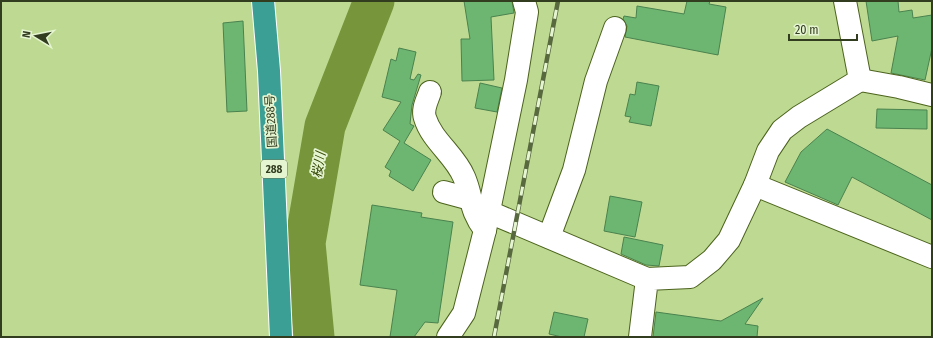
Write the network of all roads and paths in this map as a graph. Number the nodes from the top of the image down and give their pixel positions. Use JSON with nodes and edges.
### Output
{"nodes":[{"id":1,"x":263,"y":1,"type":"edge"},
{"id":2,"x":524,"y":1,"type":"edge"},
{"id":3,"x":845,"y":1,"type":"edge"},
{"id":4,"x":615,"y":28,"type":"dead end"},
{"id":5,"x":860,"y":80,"type":"junction"},
{"id":6,"x":430,"y":92,"type":"dead end"},
{"id":7,"x":932,"y":95,"type":"edge"},
{"id":8,"x":755,"y":185,"type":"junction"},
{"id":9,"x":444,"y":192,"type":"dead end"},
{"id":10,"x":470,"y":200,"type":"junction"},
{"id":11,"x":487,"y":221,"type":"junction"},
{"id":12,"x":548,"y":237,"type":"junction"},
{"id":13,"x":932,"y":256,"type":"edge"},
{"id":14,"x":647,"y":280,"type":"junction"},
{"id":15,"x":281,"y":337,"type":"edge"},
{"id":16,"x":448,"y":337,"type":"edge"},
{"id":17,"x":640,"y":337,"type":"edge"}],
"edges":[{"from":1,"to":15,"type":"highway","name":"国道288号","number":"288"},
{"from":2,"to":11,"type":"street"},
{"from":3,"to":5,"type":"street"},
{"from":4,"to":12,"type":"street"},
{"from":5,"to":7,"type":"street"},
{"from":5,"to":8,"type":"street"},
{"from":6,"to":10,"type":"street"},
{"from":8,"to":13,"type":"street"},
{"from":8,"to":14,"type":"street"},
{"from":9,"to":10,"type":"street"},
{"from":10,"to":11,"type":"street"},
{"from":11,"to":12,"type":"street"},
{"from":11,"to":16,"type":"street"},
{"from":12,"to":14,"type":"street"},
{"from":14,"to":17,"type":"street"}]}
